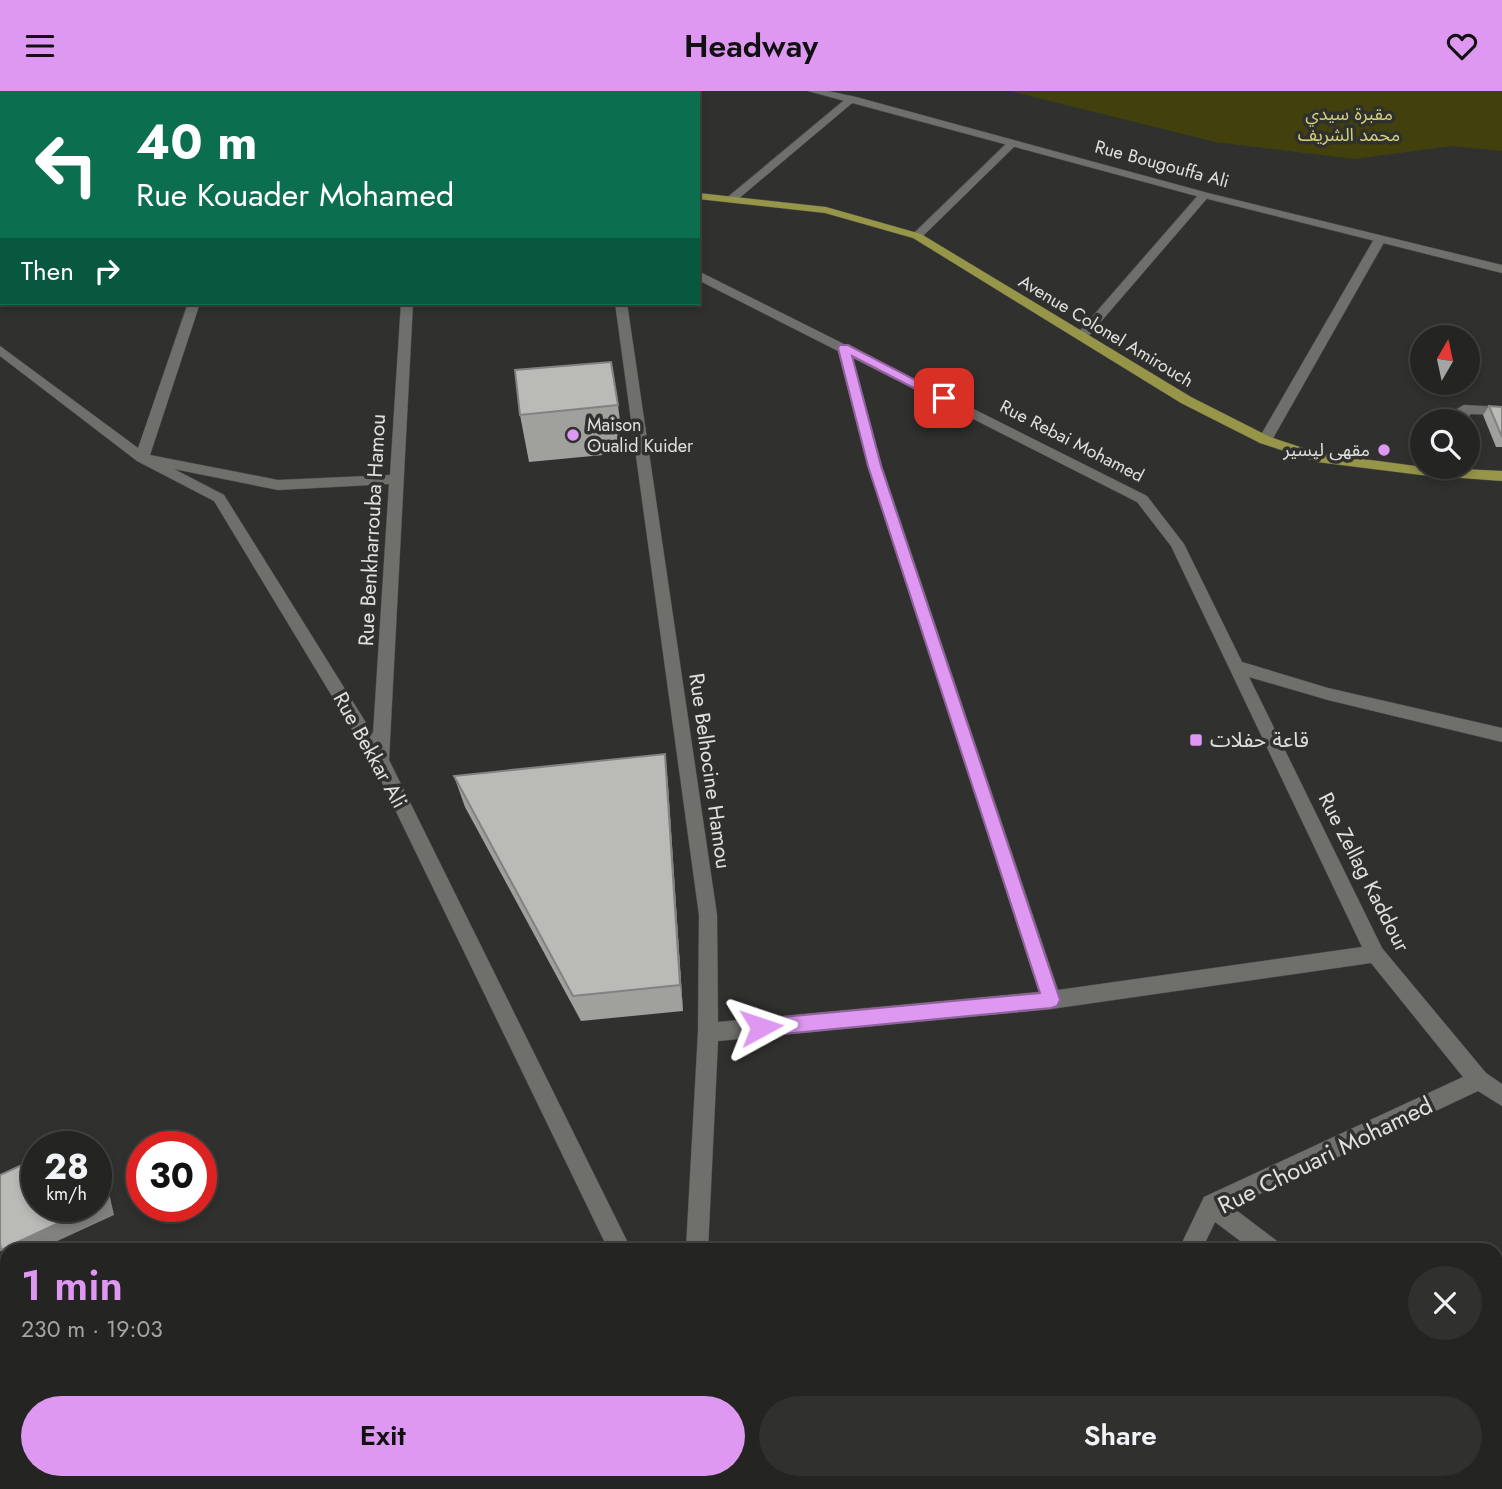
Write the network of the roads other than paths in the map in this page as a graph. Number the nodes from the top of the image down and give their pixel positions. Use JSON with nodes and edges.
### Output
{"nodes":[{"id":1,"x":813,"y":91,"type":"edge"},
{"id":2,"x":852,"y":99,"type":"junction"},
{"id":3,"x":1014,"y":142,"type":"junction"},
{"id":4,"x":1204,"y":195,"type":"junction"},
{"id":5,"x":700,"y":196,"type":"edge"},
{"id":6,"x":733,"y":198,"type":"junction"},
{"id":7,"x":917,"y":236,"type":"junction"},
{"id":8,"x":1380,"y":239,"type":"junction"},
{"id":9,"x":1502,"y":269,"type":"edge"},
{"id":10,"x":700,"y":276,"type":"edge"},
{"id":11,"x":193,"y":305,"type":"edge"},
{"id":12,"x":407,"y":305,"type":"edge"},
{"id":13,"x":621,"y":305,"type":"edge"},
{"id":14,"x":1082,"y":336,"type":"junction"},
{"id":15,"x":844,"y":348,"type":"junction"},
{"id":16,"x":0,"y":350,"type":"edge"},
{"id":17,"x":1480,"y":410,"type":"edge"},
{"id":18,"x":1502,"y":411,"type":"edge"},
{"id":19,"x":1265,"y":440,"type":"junction"},
{"id":20,"x":142,"y":459,"type":"junction"},
{"id":21,"x":1410,"y":467,"type":"edge"},
{"id":22,"x":1480,"y":474,"type":"edge"},
{"id":23,"x":1502,"y":476,"type":"edge"},
{"id":24,"x":396,"y":479,"type":"junction"},
{"id":25,"x":1237,"y":667,"type":"junction"},
{"id":26,"x":1502,"y":735,"type":"edge"},
{"id":27,"x":380,"y":760,"type":"junction"},
{"id":28,"x":1375,"y":954,"type":"junction"},
{"id":29,"x":1051,"y":1000,"type":"junction"},
{"id":30,"x":708,"y":1032,"type":"junction"},
{"id":31,"x":1479,"y":1080,"type":"junction"},
{"id":32,"x":1502,"y":1096,"type":"edge"},
{"id":33,"x":1212,"y":1205,"type":"junction"},
{"id":34,"x":617,"y":1243,"type":"edge"},
{"id":35,"x":697,"y":1243,"type":"edge"},
{"id":36,"x":1193,"y":1243,"type":"edge"},
{"id":37,"x":1261,"y":1243,"type":"edge"}],
"edges":[{"from":1,"to":2,"type":"street","name":"Rue Bougouffa Ali"},
{"from":2,"to":3,"type":"street","name":"Rue Bougouffa Ali"},
{"from":2,"to":6,"type":"street"},
{"from":3,"to":4,"type":"street","name":"Rue Bougouffa Ali"},
{"from":3,"to":7,"type":"street"},
{"from":4,"to":8,"type":"street","name":"Rue Bougouffa Ali"},
{"from":4,"to":14,"type":"street"},
{"from":5,"to":6,"type":"main road","name":"Avenue Colonel Amirouch"},
{"from":6,"to":7,"type":"main road","name":"Avenue Colonel Amirouch"},
{"from":7,"to":14,"type":"main road","name":"Avenue Colonel Amirouch"},
{"from":8,"to":9,"type":"street","name":"Rue Bougouffa Ali"},
{"from":8,"to":19,"type":"street"},
{"from":10,"to":15,"type":"street","name":"Rue Rebai Mohamed"},
{"from":11,"to":20,"type":"street"},
{"from":12,"to":24,"type":"street","name":"Rue Benkharrouba Hamou"},
{"from":13,"to":30,"type":"street","name":"Rue Belhocine Hamou"},
{"from":14,"to":19,"type":"main road","name":"Avenue Colonel Amirouch"},
{"from":15,"to":25,"type":"street","name":"Rue Rebai Mohamed"},
{"from":15,"to":29,"type":"street"},
{"from":16,"to":20,"type":"street","name":"Rue Bekkar Ali"},
{"from":17,"to":18,"type":"street"},
{"from":19,"to":21,"type":"main road","name":"Avenue Colonel Amirouch"},
{"from":20,"to":24,"type":"street"},
{"from":20,"to":27,"type":"street","name":"Rue Bekkar Ali"},
{"from":22,"to":23,"type":"main road","name":"Avenue Colonel Amirouch"},
{"from":24,"to":27,"type":"street","name":"Rue Benkharrouba Hamou"},
{"from":25,"to":26,"type":"street"},
{"from":25,"to":28,"type":"street","name":"Rue Zellag Kaddour"},
{"from":27,"to":34,"type":"street","name":"Rue Bekkar Ali"},
{"from":28,"to":29,"type":"street"},
{"from":28,"to":31,"type":"street","name":"Rue Zellag Kaddour"},
{"from":29,"to":30,"type":"street"},
{"from":30,"to":35,"type":"street","name":"Rue Belhocine Hamou"},
{"from":31,"to":32,"type":"street","name":"Rue Zellag Kaddour"},
{"from":31,"to":33,"type":"street","name":"Rue Chouari Mohamed"},
{"from":33,"to":36,"type":"street","name":"Rue Chouari Mohamed"},
{"from":33,"to":37,"type":"street"}]}
